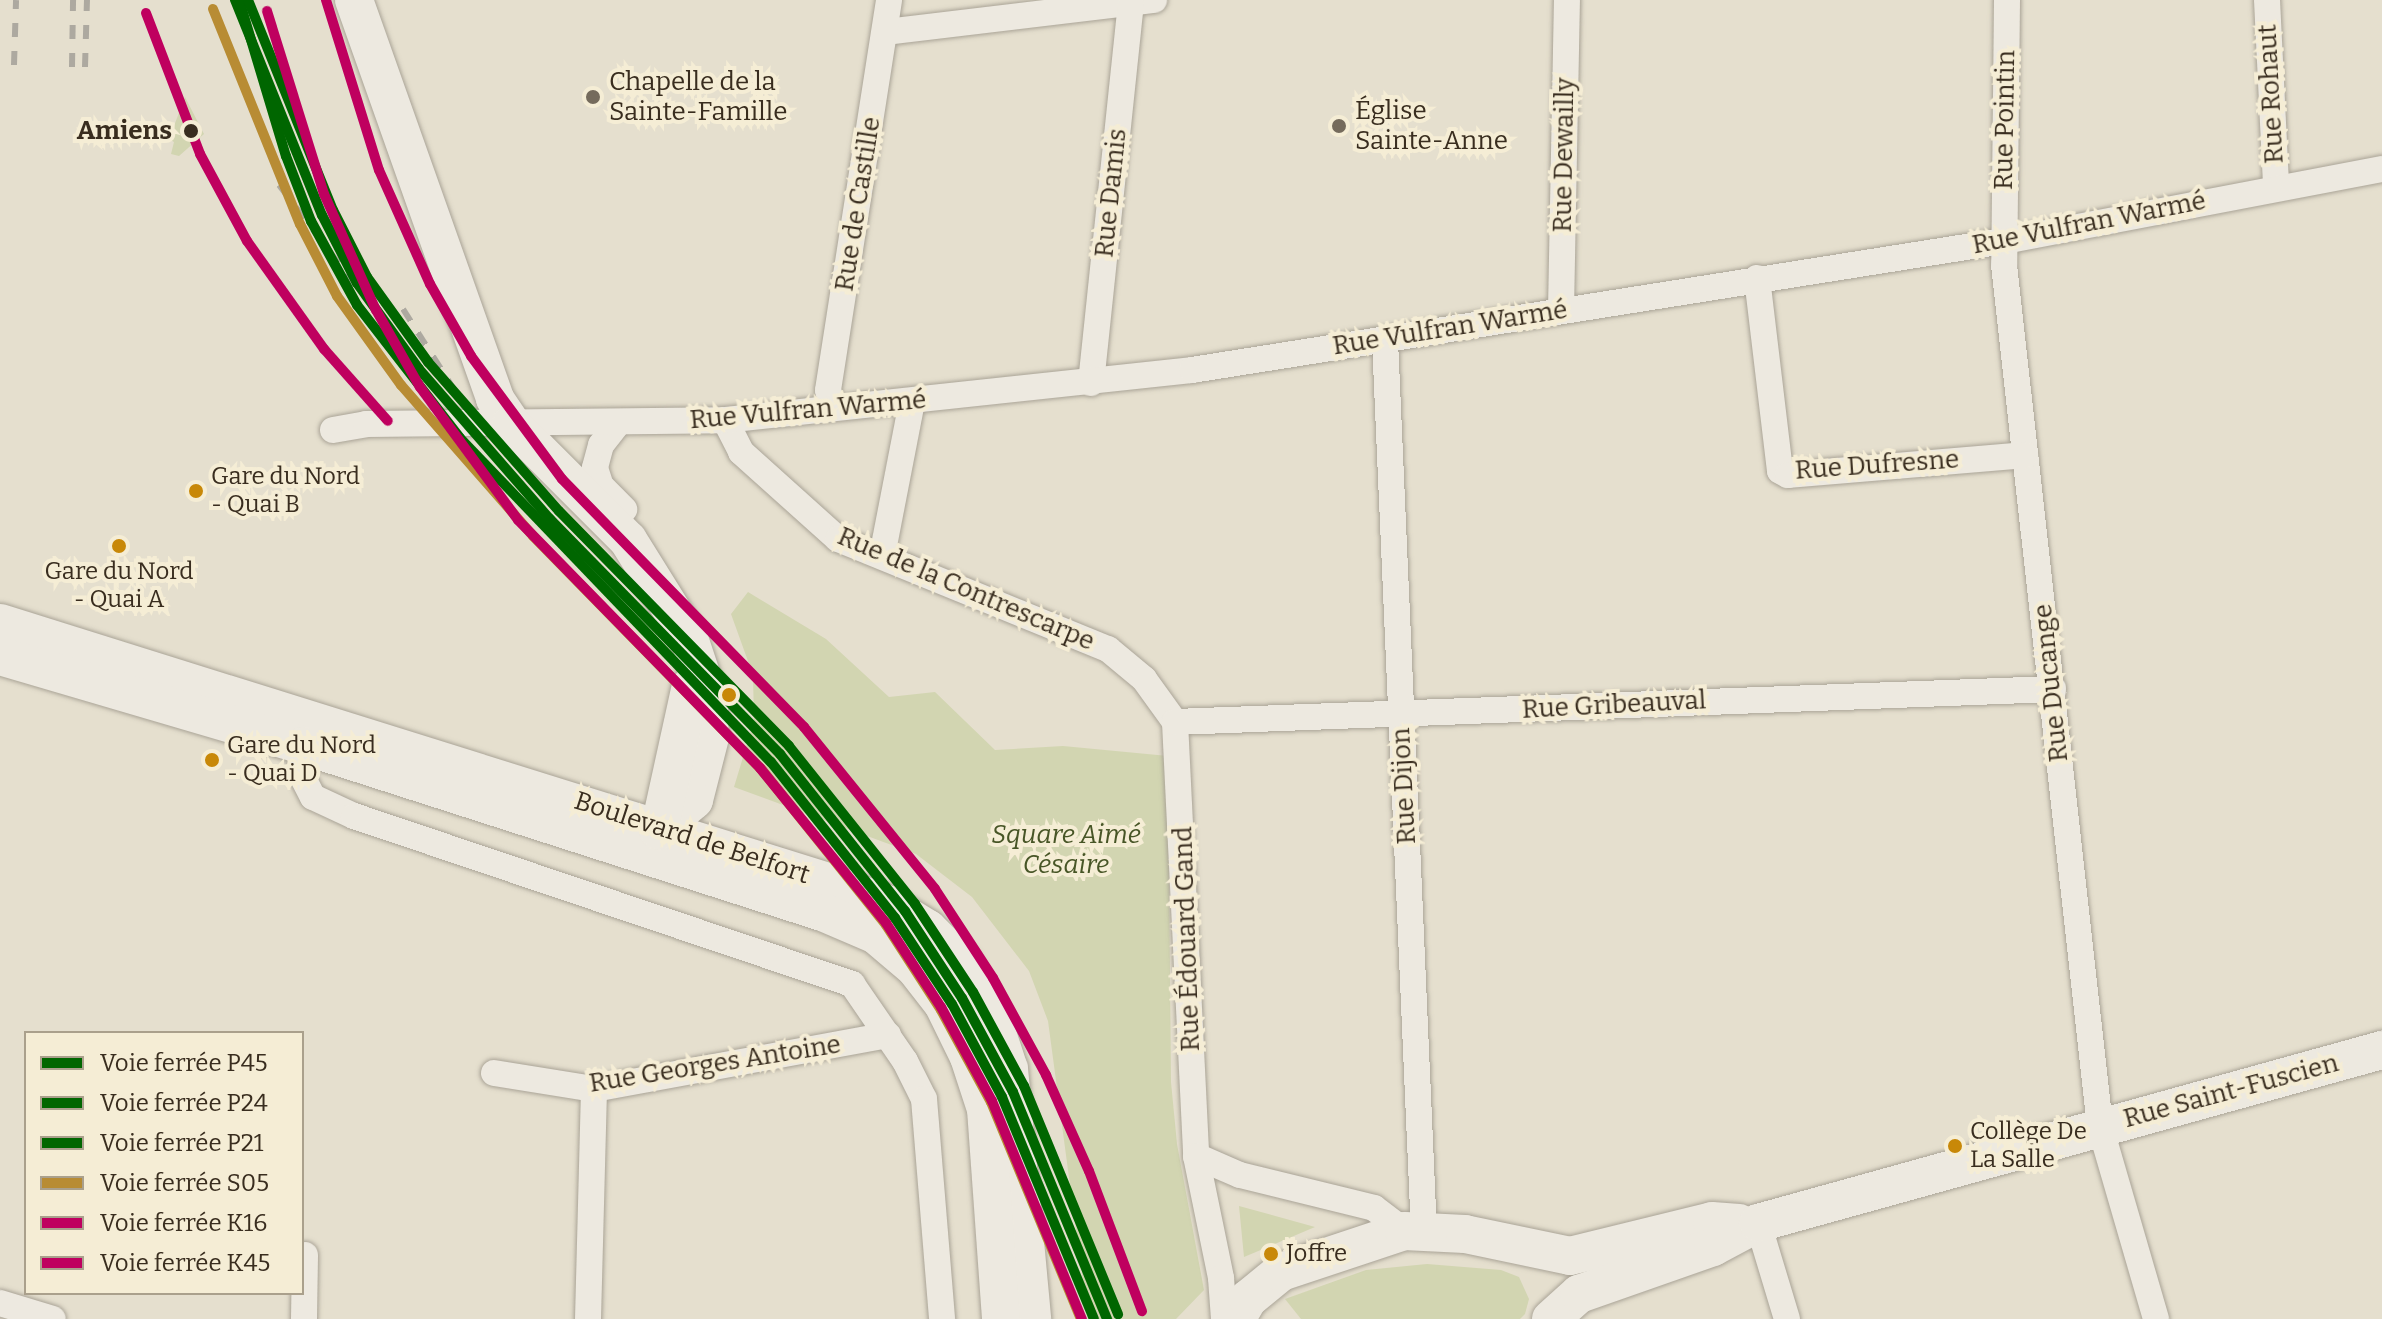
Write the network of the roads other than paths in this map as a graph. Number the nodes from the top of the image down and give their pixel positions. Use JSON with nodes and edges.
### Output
{"nodes":[{"id":1,"x":354,"y":0,"type":"edge"},
{"id":2,"x":889,"y":0,"type":"edge"},
{"id":3,"x":1567,"y":0,"type":"edge"},
{"id":4,"x":2007,"y":0,"type":"edge"},
{"id":5,"x":2267,"y":0,"type":"edge"},
{"id":6,"x":1143,"y":2,"type":"edge"},
{"id":7,"x":885,"y":32,"type":"junction"},
{"id":8,"x":2382,"y":169,"type":"edge"},
{"id":9,"x":2276,"y":187,"type":"junction"},
{"id":10,"x":2004,"y":241,"type":"junction"},
{"id":11,"x":1757,"y":278,"type":"junction"},
{"id":12,"x":1561,"y":310,"type":"junction"},
{"id":13,"x":1385,"y":340,"type":"junction"},
{"id":14,"x":1091,"y":383,"type":"junction"},
{"id":15,"x":912,"y":402,"type":"junction"},
{"id":16,"x":832,"y":407,"type":"junction"},
{"id":17,"x":725,"y":420,"type":"junction"},
{"id":18,"x":619,"y":422,"type":"junction"},
{"id":19,"x":511,"y":423,"type":"junction"},
{"id":20,"x":333,"y":430,"type":"dead end"},
{"id":21,"x":2025,"y":455,"type":"junction"},
{"id":22,"x":628,"y":540,"type":"junction"},
{"id":23,"x":882,"y":556,"type":"junction"},
{"id":24,"x":0,"y":623,"type":"edge"},
{"id":25,"x":0,"y":656,"type":"edge"},
{"id":26,"x":85,"y":666,"type":"junction"},
{"id":27,"x":2053,"y":689,"type":"junction"},
{"id":28,"x":1401,"y":714,"type":"junction"},
{"id":29,"x":1175,"y":722,"type":"junction"},
{"id":30,"x":303,"y":759,"type":"junction"},
{"id":31,"x":654,"y":844,"type":"junction"},
{"id":32,"x":888,"y":1035,"type":"junction"},
{"id":33,"x":2382,"y":1050,"type":"edge"},
{"id":34,"x":494,"y":1073,"type":"dead end"},
{"id":35,"x":594,"y":1089,"type":"junction"},
{"id":36,"x":2100,"y":1126,"type":"junction"},
{"id":37,"x":1196,"y":1156,"type":"junction"},
{"id":38,"x":1758,"y":1223,"type":"junction"},
{"id":39,"x":1414,"y":1232,"type":"junction"},
{"id":40,"x":305,"y":1255,"type":"dead end"},
{"id":41,"x":1542,"y":1255,"type":"junction"},
{"id":42,"x":1598,"y":1267,"type":"junction"},
{"id":43,"x":0,"y":1303,"type":"edge"},
{"id":44,"x":1553,"y":1317,"type":"edge"},
{"id":45,"x":53,"y":1319,"type":"edge"},
{"id":46,"x":304,"y":1319,"type":"edge"},
{"id":47,"x":588,"y":1319,"type":"edge"},
{"id":48,"x":942,"y":1319,"type":"edge"},
{"id":49,"x":1001,"y":1319,"type":"edge"},
{"id":50,"x":1032,"y":1319,"type":"edge"},
{"id":51,"x":1224,"y":1319,"type":"edge"},
{"id":52,"x":1235,"y":1319,"type":"edge"},
{"id":53,"x":1253,"y":1319,"type":"edge"},
{"id":54,"x":1787,"y":1319,"type":"edge"},
{"id":55,"x":2156,"y":1319,"type":"edge"}],
"edges":[{"from":1,"to":19,"type":"main road"},
{"from":2,"to":7,"type":"street","name":"Rue de Castille"},
{"from":3,"to":12,"type":"street","name":"Rue Dewailly"},
{"from":4,"to":10,"type":"street","name":"Rue Pointin"},
{"from":5,"to":9,"type":"street","name":"Rue Rohaut"},
{"from":6,"to":7,"type":"street"},
{"from":6,"to":14,"type":"street","name":"Rue Damis"},
{"from":7,"to":16,"type":"street","name":"Rue de Castille"},
{"from":8,"to":9,"type":"street","name":"Rue Vulfran Warmé"},
{"from":9,"to":10,"type":"street","name":"Rue Vulfran Warmé"},
{"from":10,"to":11,"type":"street","name":"Rue Vulfran Warmé"},
{"from":10,"to":21,"type":"street","name":"Rue Ducange"},
{"from":11,"to":12,"type":"street","name":"Rue Vulfran Warmé"},
{"from":11,"to":21,"type":"street","name":"Rue Dufresne"},
{"from":12,"to":13,"type":"street","name":"Rue Vulfran Warmé"},
{"from":13,"to":14,"type":"street","name":"Rue Vulfran Warmé"},
{"from":13,"to":28,"type":"street","name":"Rue Dijon"},
{"from":14,"to":15,"type":"street","name":"Rue Vulfran Warmé"},
{"from":15,"to":16,"type":"street","name":"Rue Vulfran Warmé"},
{"from":15,"to":23,"type":"street"},
{"from":16,"to":17,"type":"street","name":"Rue Vulfran Warmé"},
{"from":17,"to":18,"type":"street","name":"Rue Vulfran Warmé"},
{"from":17,"to":23,"type":"street","name":"Rue de la Contrescarpe"},
{"from":18,"to":19,"type":"street","name":"Rue Vulfran Warmé"},
{"from":18,"to":22,"type":"street"},
{"from":19,"to":20,"type":"street","name":"Rue Vulfran Warmé"},
{"from":19,"to":22,"type":"main road"},
{"from":21,"to":27,"type":"street","name":"Rue Ducange"},
{"from":22,"to":31,"type":"main road"},
{"from":23,"to":29,"type":"street","name":"Rue de la Contrescarpe"},
{"from":24,"to":26,"type":"main road"},
{"from":25,"to":26,"type":"main road"},
{"from":26,"to":30,"type":"main road","name":"Boulevard de Belfort"},
{"from":26,"to":31,"type":"main road","name":"Boulevard de Belfort"},
{"from":27,"to":28,"type":"street","name":"Rue Gribeauval"},
{"from":27,"to":36,"type":"street","name":"Rue Ducange"},
{"from":28,"to":29,"type":"street","name":"Rue Gribeauval"},
{"from":28,"to":39,"type":"street","name":"Rue Dijon"},
{"from":29,"to":37,"type":"street","name":"Rue Édouard Gand"},
{"from":30,"to":31,"type":"main road","name":"Boulevard de Belfort"},
{"from":30,"to":32,"type":"street"},
{"from":31,"to":49,"type":"main road","name":"Boulevard de Belfort"},
{"from":31,"to":50,"type":"main road","name":"Boulevard de Belfort"},
{"from":32,"to":35,"type":"street","name":"Rue Georges Antoine"},
{"from":32,"to":48,"type":"street"},
{"from":33,"to":36,"type":"main road","name":"Rue Saint-Fuscien"},
{"from":34,"to":35,"type":"street","name":"Rue Georges Antoine"},
{"from":35,"to":47,"type":"street"},
{"from":36,"to":38,"type":"main road","name":"Rue Saint-Fuscien"},
{"from":36,"to":55,"type":"street","name":"Rue Ducange"},
{"from":37,"to":39,"type":"street"},
{"from":37,"to":51,"type":"street","name":"Rue Édouard Gand"},
{"from":38,"to":42,"type":"main road","name":"Rue Saint-Fuscien"},
{"from":38,"to":54,"type":"street"},
{"from":39,"to":41,"type":"main road"},
{"from":39,"to":52,"type":"main road"},
{"from":40,"to":46,"type":"street"},
{"from":41,"to":42,"type":"main road"},
{"from":41,"to":44,"type":"main road"},
{"from":42,"to":44,"type":"main road"},
{"from":43,"to":45,"type":"street"},
{"from":52,"to":53,"type":"main road"}]}
